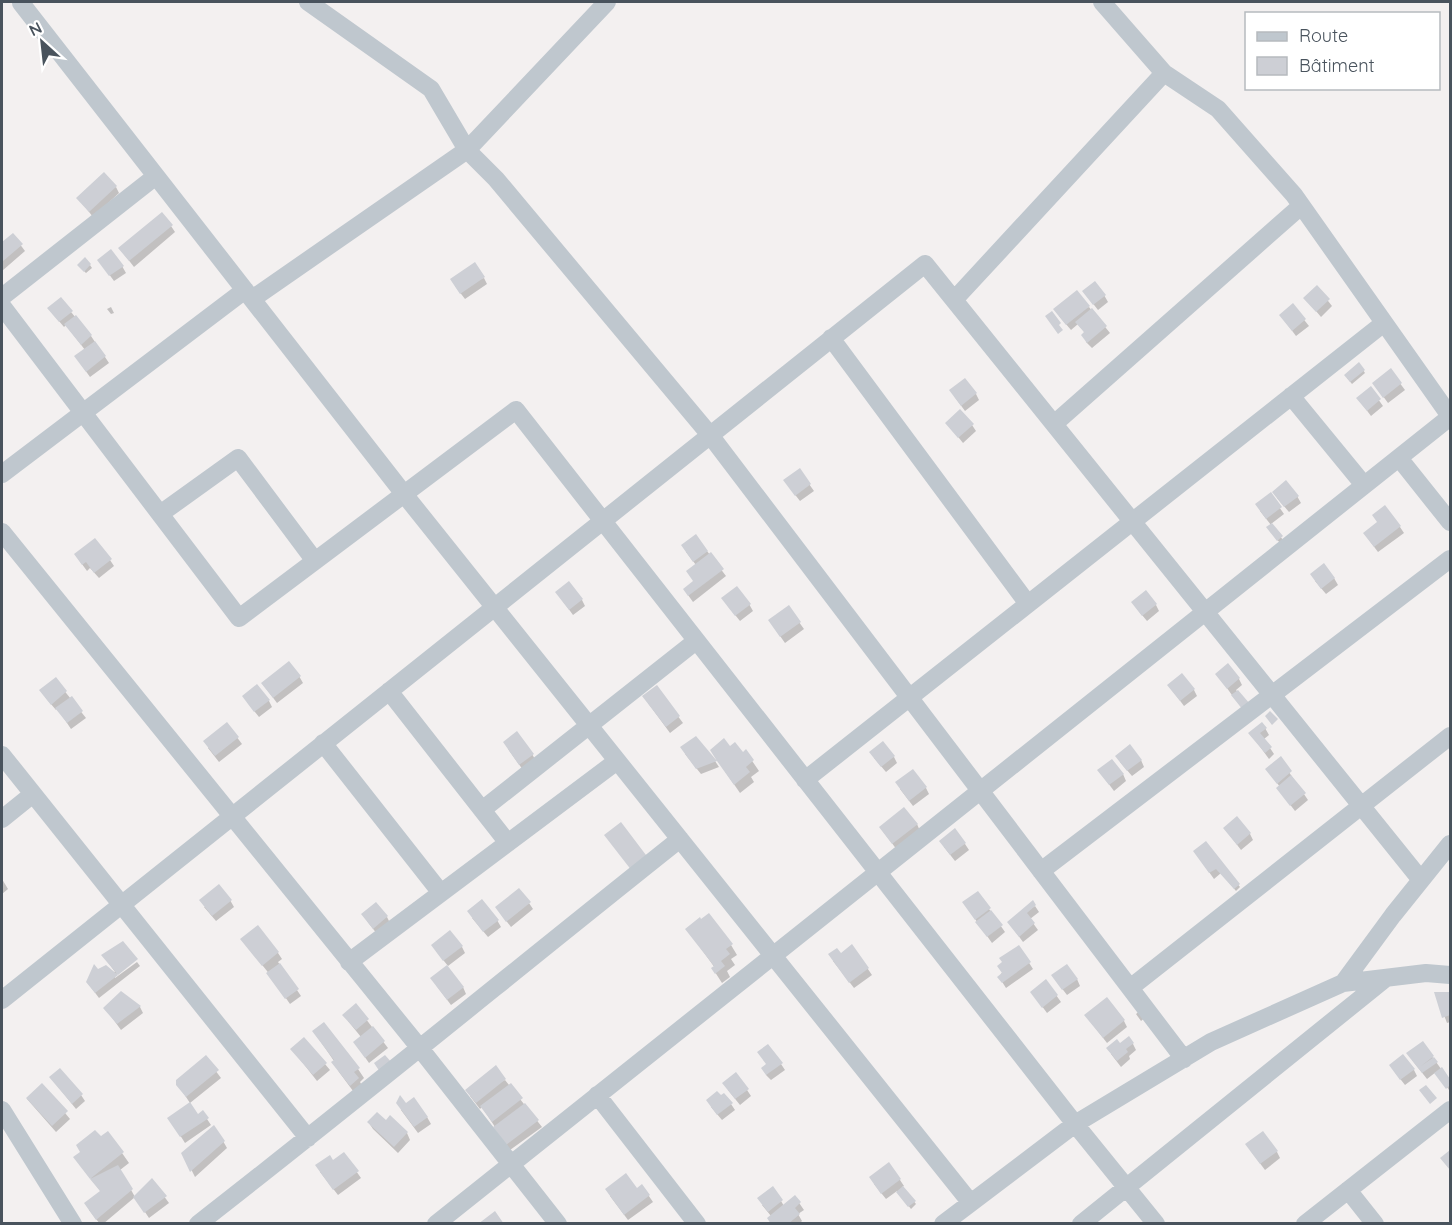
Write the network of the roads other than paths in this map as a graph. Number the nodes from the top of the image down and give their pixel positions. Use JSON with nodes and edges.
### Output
{"nodes":[{"id":1,"x":308,"y":2,"type":"edge"},
{"id":2,"x":607,"y":2,"type":"edge"},
{"id":3,"x":1102,"y":2,"type":"edge"},
{"id":4,"x":21,"y":3,"type":"dead end"},
{"id":5,"x":1164,"y":73,"type":"junction"},
{"id":6,"x":467,"y":150,"type":"junction"},
{"id":7,"x":156,"y":176,"type":"junction"},
{"id":8,"x":1301,"y":206,"type":"junction"},
{"id":9,"x":248,"y":294,"type":"junction"},
{"id":10,"x":2,"y":297,"type":"edge"},
{"id":11,"x":954,"y":300,"type":"junction"},
{"id":12,"x":2,"y":306,"type":"edge"},
{"id":13,"x":1384,"y":323,"type":"junction"},
{"id":14,"x":831,"y":338,"type":"junction"},
{"id":15,"x":1291,"y":396,"type":"junction"},
{"id":16,"x":82,"y":411,"type":"junction"},
{"id":17,"x":1450,"y":417,"type":"edge"},
{"id":18,"x":1054,"y":424,"type":"junction"},
{"id":19,"x":710,"y":435,"type":"junction"},
{"id":20,"x":1399,"y":458,"type":"junction"},
{"id":21,"x":2,"y":474,"type":"edge"},
{"id":22,"x":1364,"y":486,"type":"junction"},
{"id":23,"x":404,"y":494,"type":"junction"},
{"id":24,"x":160,"y":514,"type":"junction"},
{"id":25,"x":603,"y":521,"type":"junction"},
{"id":26,"x":1132,"y":522,"type":"junction"},
{"id":27,"x":1450,"y":522,"type":"edge"},
{"id":28,"x":2,"y":532,"type":"edge"},
{"id":29,"x":1450,"y":559,"type":"edge"},
{"id":30,"x":315,"y":561,"type":"junction"},
{"id":31,"x":1028,"y":604,"type":"junction"},
{"id":32,"x":494,"y":607,"type":"junction"},
{"id":33,"x":1205,"y":612,"type":"junction"},
{"id":34,"x":696,"y":640,"type":"junction"},
{"id":35,"x":389,"y":691,"type":"junction"},
{"id":36,"x":1272,"y":695,"type":"junction"},
{"id":37,"x":910,"y":697,"type":"junction"},
{"id":38,"x":590,"y":725,"type":"junction"},
{"id":39,"x":1450,"y":736,"type":"edge"},
{"id":40,"x":323,"y":743,"type":"junction"},
{"id":41,"x":2,"y":755,"type":"edge"},
{"id":42,"x":617,"y":761,"type":"junction"},
{"id":43,"x":805,"y":780,"type":"junction"},
{"id":44,"x":980,"y":791,"type":"junction"},
{"id":45,"x":33,"y":794,"type":"junction"},
{"id":46,"x":1362,"y":806,"type":"junction"},
{"id":47,"x":482,"y":810,"type":"junction"},
{"id":48,"x":232,"y":816,"type":"junction"},
{"id":49,"x":2,"y":819,"type":"edge"},
{"id":50,"x":680,"y":839,"type":"junction"},
{"id":51,"x":508,"y":843,"type":"junction"},
{"id":52,"x":1450,"y":844,"type":"edge"},
{"id":53,"x":1041,"y":871,"type":"junction"},
{"id":54,"x":878,"y":872,"type":"junction"},
{"id":55,"x":1421,"y":880,"type":"junction"},
{"id":56,"x":441,"y":893,"type":"junction"},
{"id":57,"x":121,"y":904,"type":"junction"},
{"id":58,"x":773,"y":956,"type":"junction"},
{"id":59,"x":350,"y":962,"type":"junction"},
{"id":60,"x":1450,"y":975,"type":"edge"},
{"id":61,"x":1386,"y":978,"type":"junction"},
{"id":62,"x":1343,"y":983,"type":"junction"},
{"id":63,"x":1130,"y":988,"type":"junction"},
{"id":64,"x":2,"y":1000,"type":"edge"},
{"id":65,"x":419,"y":1047,"type":"junction"},
{"id":66,"x":1184,"y":1059,"type":"junction"},
{"id":67,"x":597,"y":1095,"type":"junction"},
{"id":68,"x":2,"y":1110,"type":"edge"},
{"id":69,"x":1450,"y":1110,"type":"edge"},
{"id":70,"x":1075,"y":1124,"type":"junction"},
{"id":71,"x":308,"y":1138,"type":"junction"},
{"id":72,"x":511,"y":1164,"type":"junction"},
{"id":73,"x":1127,"y":1188,"type":"junction"},
{"id":74,"x":1348,"y":1190,"type":"junction"},
{"id":75,"x":970,"y":1202,"type":"junction"},
{"id":76,"x":73,"y":1224,"type":"edge"},
{"id":77,"x":198,"y":1224,"type":"edge"},
{"id":78,"x":436,"y":1224,"type":"edge"},
{"id":79,"x":558,"y":1224,"type":"edge"},
{"id":80,"x":697,"y":1224,"type":"edge"},
{"id":81,"x":943,"y":1224,"type":"edge"},
{"id":82,"x":1081,"y":1224,"type":"edge"},
{"id":83,"x":1156,"y":1224,"type":"edge"},
{"id":84,"x":1305,"y":1224,"type":"edge"},
{"id":85,"x":1375,"y":1224,"type":"edge"}],
"edges":[{"from":1,"to":6,"type":"street"},
{"from":2,"to":6,"type":"street"},
{"from":3,"to":5,"type":"street"},
{"from":4,"to":7,"type":"street"},
{"from":5,"to":8,"type":"street"},
{"from":5,"to":11,"type":"street"},
{"from":6,"to":9,"type":"street"},
{"from":6,"to":19,"type":"street"},
{"from":7,"to":9,"type":"street"},
{"from":7,"to":10,"type":"street"},
{"from":8,"to":13,"type":"street"},
{"from":8,"to":18,"type":"street"},
{"from":9,"to":16,"type":"street"},
{"from":9,"to":23,"type":"street"},
{"from":11,"to":14,"type":"street"},
{"from":11,"to":18,"type":"street"},
{"from":12,"to":16,"type":"street"},
{"from":13,"to":15,"type":"street"},
{"from":13,"to":17,"type":"street"},
{"from":14,"to":19,"type":"street"},
{"from":14,"to":31,"type":"street"},
{"from":15,"to":22,"type":"street"},
{"from":15,"to":26,"type":"street"},
{"from":16,"to":21,"type":"street"},
{"from":16,"to":24,"type":"street"},
{"from":17,"to":20,"type":"street"},
{"from":18,"to":26,"type":"street"},
{"from":19,"to":25,"type":"street"},
{"from":19,"to":37,"type":"street"},
{"from":20,"to":22,"type":"street"},
{"from":20,"to":27,"type":"street"},
{"from":22,"to":33,"type":"street"},
{"from":23,"to":25,"type":"street"},
{"from":23,"to":30,"type":"street"},
{"from":23,"to":32,"type":"street"},
{"from":24,"to":30,"type":"street"},
{"from":24,"to":30,"type":"street"},
{"from":25,"to":32,"type":"street"},
{"from":25,"to":34,"type":"street"},
{"from":26,"to":31,"type":"street"},
{"from":26,"to":33,"type":"street"},
{"from":28,"to":48,"type":"street"},
{"from":29,"to":36,"type":"street"},
{"from":31,"to":37,"type":"street"},
{"from":32,"to":35,"type":"street"},
{"from":32,"to":38,"type":"street"},
{"from":33,"to":36,"type":"street"},
{"from":33,"to":44,"type":"street"},
{"from":34,"to":38,"type":"street"},
{"from":34,"to":43,"type":"street"},
{"from":35,"to":40,"type":"street"},
{"from":35,"to":47,"type":"street"},
{"from":36,"to":46,"type":"street"},
{"from":36,"to":53,"type":"street"},
{"from":37,"to":43,"type":"street"},
{"from":37,"to":44,"type":"street"},
{"from":38,"to":42,"type":"street"},
{"from":38,"to":47,"type":"street"},
{"from":39,"to":46,"type":"street"},
{"from":40,"to":48,"type":"street"},
{"from":40,"to":56,"type":"street"},
{"from":41,"to":45,"type":"street"},
{"from":42,"to":50,"type":"street"},
{"from":42,"to":51,"type":"street"},
{"from":43,"to":54,"type":"street"},
{"from":44,"to":53,"type":"street"},
{"from":44,"to":54,"type":"street"},
{"from":45,"to":49,"type":"street"},
{"from":45,"to":57,"type":"street"},
{"from":46,"to":55,"type":"street"},
{"from":46,"to":63,"type":"street"},
{"from":47,"to":51,"type":"street"},
{"from":48,"to":57,"type":"street"},
{"from":48,"to":59,"type":"street"},
{"from":50,"to":58,"type":"street"},
{"from":50,"to":65,"type":"street"},
{"from":51,"to":56,"type":"street"},
{"from":52,"to":55,"type":"street"},
{"from":53,"to":63,"type":"street"},
{"from":54,"to":58,"type":"street"},
{"from":54,"to":70,"type":"street"},
{"from":55,"to":62,"type":"street"},
{"from":56,"to":59,"type":"street"},
{"from":57,"to":64,"type":"street"},
{"from":57,"to":71,"type":"street"},
{"from":58,"to":67,"type":"street"},
{"from":58,"to":75,"type":"street"},
{"from":59,"to":65,"type":"street"},
{"from":60,"to":61,"type":"street"},
{"from":61,"to":62,"type":"street"},
{"from":61,"to":73,"type":"street"},
{"from":62,"to":66,"type":"street"},
{"from":63,"to":66,"type":"street"},
{"from":65,"to":71,"type":"street"},
{"from":65,"to":72,"type":"street"},
{"from":66,"to":70,"type":"street"},
{"from":67,"to":72,"type":"street"},
{"from":67,"to":80,"type":"street"},
{"from":68,"to":76,"type":"street"},
{"from":69,"to":74,"type":"street"},
{"from":70,"to":73,"type":"street"},
{"from":70,"to":75,"type":"street"},
{"from":71,"to":77,"type":"street"},
{"from":72,"to":78,"type":"street"},
{"from":72,"to":79,"type":"street"},
{"from":73,"to":82,"type":"street"},
{"from":73,"to":83,"type":"street"},
{"from":74,"to":84,"type":"street"},
{"from":74,"to":85,"type":"street"},
{"from":75,"to":81,"type":"street"}]}
